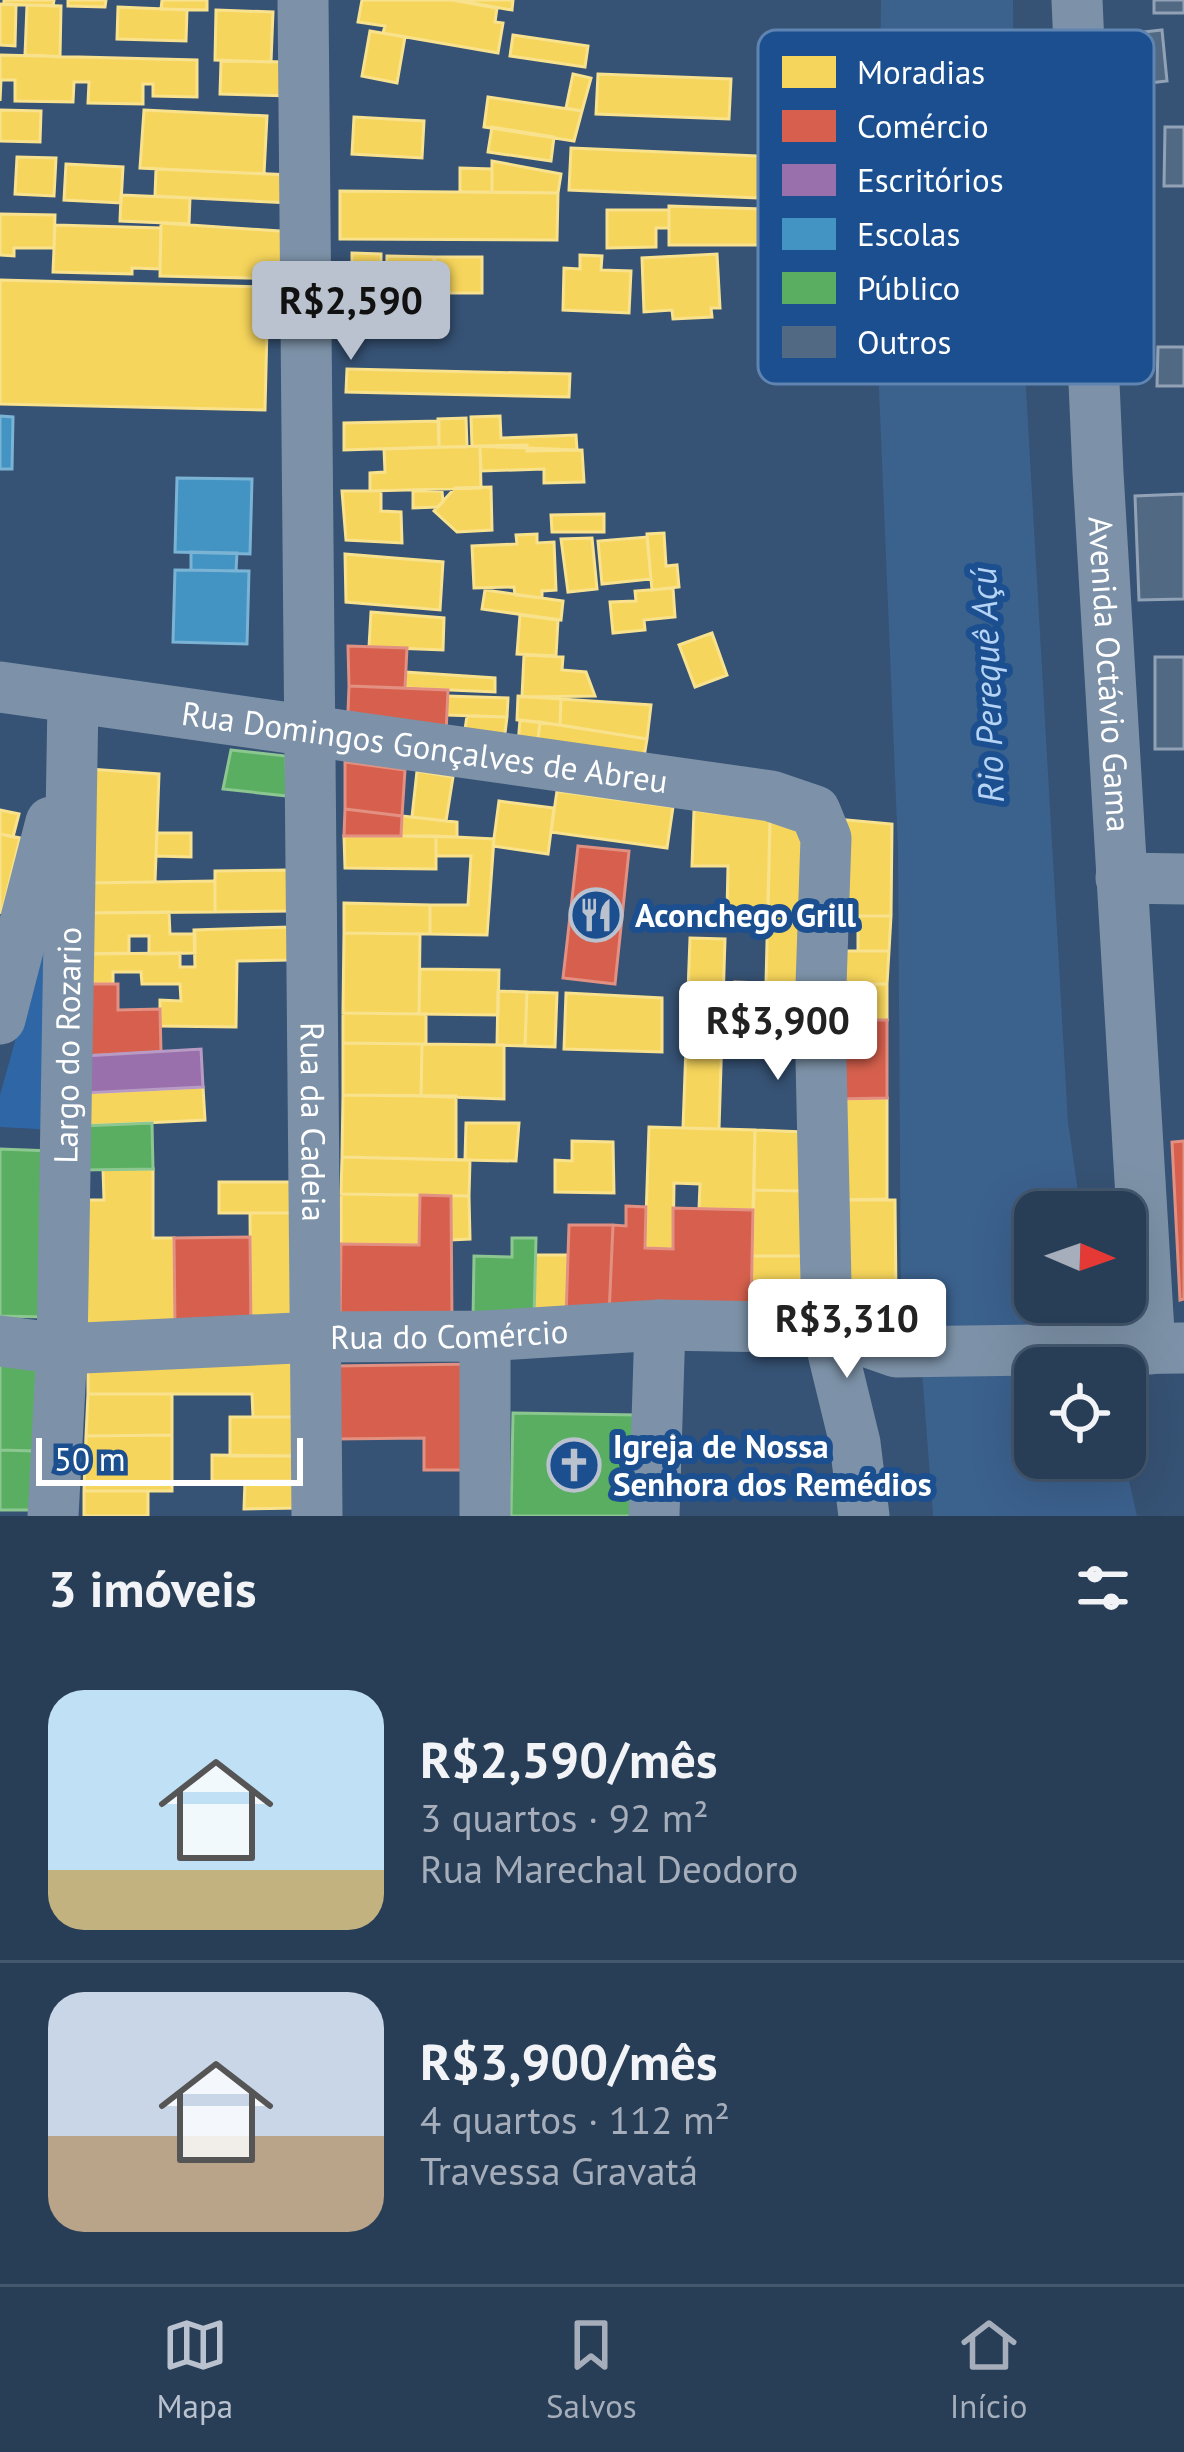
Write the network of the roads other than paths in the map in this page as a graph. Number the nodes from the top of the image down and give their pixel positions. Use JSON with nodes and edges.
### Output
{"nodes":[{"id":1,"x":303,"y":0,"type":"edge"},
{"id":2,"x":1077,"y":0,"type":"edge"},
{"id":3,"x":1079,"y":30,"type":"edge"},
{"id":4,"x":1096,"y":384,"type":"edge"},
{"id":5,"x":0,"y":687,"type":"edge"},
{"id":6,"x":73,"y":720,"type":"junction"},
{"id":7,"x":312,"y":728,"type":"junction"},
{"id":8,"x":1121,"y":878,"type":"junction"},
{"id":9,"x":1184,"y":879,"type":"edge"},
{"id":10,"x":0,"y":1019,"type":"edge"},
{"id":11,"x":660,"y":1325,"type":"junction"},
{"id":12,"x":827,"y":1328,"type":"junction"},
{"id":13,"x":485,"y":1336,"type":"junction"},
{"id":14,"x":317,"y":1337,"type":"junction"},
{"id":15,"x":0,"y":1341,"type":"edge"},
{"id":16,"x":62,"y":1349,"type":"junction"},
{"id":17,"x":1148,"y":1349,"type":"edge"},
{"id":18,"x":53,"y":1516,"type":"edge"},
{"id":19,"x":316,"y":1516,"type":"edge"},
{"id":20,"x":485,"y":1516,"type":"edge"},
{"id":21,"x":654,"y":1516,"type":"edge"},
{"id":22,"x":864,"y":1516,"type":"edge"}],
"edges":[{"from":1,"to":7,"type":"street","name":"Rua da Cadeia"},
{"from":2,"to":3,"type":"street","name":"Avenida Octávio Gama"},
{"from":4,"to":8,"type":"street","name":"Avenida Octávio Gama"},
{"from":5,"to":6,"type":"street","name":"Rua Domingos Gonçalves de Abreu"},
{"from":6,"to":7,"type":"street","name":"Rua Domingos Gonçalves de Abreu"},
{"from":6,"to":10,"type":"street","name":"Largo do Rozario"},
{"from":6,"to":16,"type":"street","name":"Largo do Rozario"},
{"from":7,"to":12,"type":"street","name":"Rua Domingos Gonçalves de Abreu"},
{"from":7,"to":14,"type":"street","name":"Rua da Cadeia"},
{"from":8,"to":9,"type":"street"},
{"from":8,"to":17,"type":"street","name":"Avenida Octávio Gama"},
{"from":11,"to":12,"type":"street","name":"Rua do Comércio"},
{"from":11,"to":13,"type":"street","name":"Rua do Comércio"},
{"from":11,"to":21,"type":"street"},
{"from":12,"to":17,"type":"street","name":"Rua do Comércio"},
{"from":12,"to":22,"type":"street"},
{"from":13,"to":14,"type":"street","name":"Rua do Comércio"},
{"from":13,"to":20,"type":"street"},
{"from":14,"to":16,"type":"street","name":"Rua do Comércio"},
{"from":14,"to":19,"type":"street","name":"Rua da Cadeia"},
{"from":15,"to":16,"type":"street","name":"Rua do Comércio"},
{"from":16,"to":18,"type":"street","name":"Largo do Rozario"}]}
